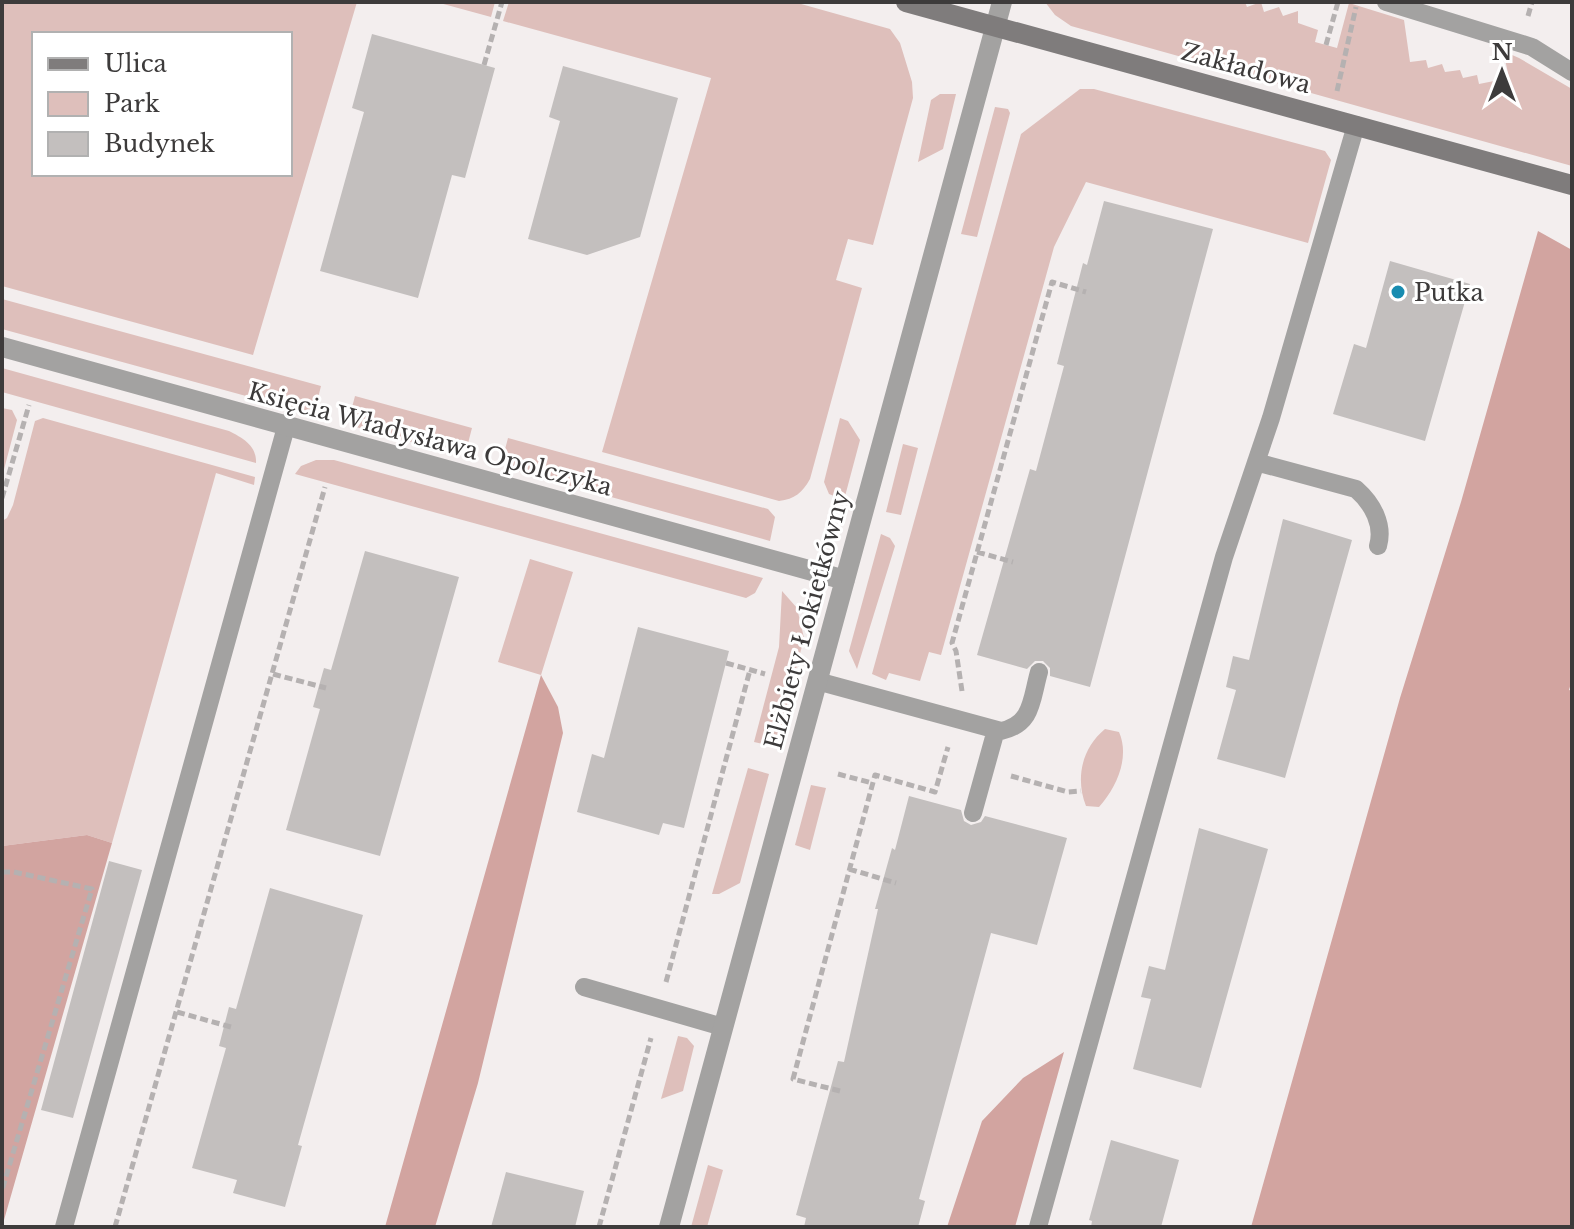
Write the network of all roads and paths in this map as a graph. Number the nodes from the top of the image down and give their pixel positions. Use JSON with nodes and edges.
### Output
{"nodes":[{"id":1,"x":502,"y":2,"type":"edge"},
{"id":2,"x":906,"y":2,"type":"edge"},
{"id":3,"x":1002,"y":2,"type":"edge"},
{"id":4,"x":1338,"y":2,"type":"edge"},
{"id":5,"x":1357,"y":2,"type":"edge"},
{"id":6,"x":1386,"y":2,"type":"edge"},
{"id":7,"x":996,"y":27,"type":"junction"},
{"id":8,"x":1326,"y":45,"type":"dead end"},
{"id":9,"x":484,"y":65,"type":"dead end"},
{"id":10,"x":1572,"y":72,"type":"edge"},
{"id":11,"x":1333,"y":119,"type":"junction"},
{"id":12,"x":1356,"y":125,"type":"junction"},
{"id":13,"x":1572,"y":185,"type":"edge"},
{"id":14,"x":2,"y":347,"type":"edge"},
{"id":15,"x":29,"y":405,"type":"dead end"},
{"id":16,"x":286,"y":427,"type":"junction"},
{"id":17,"x":1256,"y":462,"type":"junction"},
{"id":18,"x":325,"y":487,"type":"dead end"},
{"id":19,"x":2,"y":498,"type":"edge"},
{"id":20,"x":1378,"y":546,"type":"dead end"},
{"id":21,"x":977,"y":552,"type":"dead end"},
{"id":22,"x":1013,"y":562,"type":"dead end"},
{"id":23,"x":845,"y":580,"type":"junction"},
{"id":24,"x":726,"y":663,"type":"dead end"},
{"id":25,"x":750,"y":670,"type":"junction"},
{"id":26,"x":1039,"y":672,"type":"dead end"},
{"id":27,"x":273,"y":674,"type":"junction"},
{"id":28,"x":765,"y":674,"type":"dead end"},
{"id":29,"x":817,"y":681,"type":"junction"},
{"id":30,"x":326,"y":688,"type":"dead end"},
{"id":31,"x":996,"y":730,"type":"junction"},
{"id":32,"x":838,"y":774,"type":"dead end"},
{"id":33,"x":872,"y":783,"type":"dead end"},
{"id":34,"x":973,"y":813,"type":"dead end"},
{"id":35,"x":849,"y":869,"type":"dead end"},
{"id":36,"x":2,"y":872,"type":"edge"},
{"id":37,"x":896,"y":883,"type":"dead end"},
{"id":38,"x":584,"y":987,"type":"dead end"},
{"id":39,"x":659,"y":1009,"type":"junction"},
{"id":40,"x":177,"y":1012,"type":"junction"},
{"id":41,"x":231,"y":1027,"type":"dead end"},
{"id":42,"x":723,"y":1027,"type":"junction"},
{"id":43,"x":2,"y":1190,"type":"edge"},
{"id":44,"x":64,"y":1227,"type":"edge"},
{"id":45,"x":115,"y":1227,"type":"edge"},
{"id":46,"x":599,"y":1227,"type":"edge"},
{"id":47,"x":669,"y":1227,"type":"edge"},
{"id":48,"x":1038,"y":1227,"type":"edge"}],
"edges":[{"from":1,"to":9,"type":"path"},
{"from":2,"to":7,"type":"street","name":"Zakładowa"},
{"from":3,"to":7,"type":"street","name":"Elżbiety Łokietkówny"},
{"from":4,"to":8,"type":"path"},
{"from":5,"to":11,"type":"path"},
{"from":6,"to":10,"type":"lane"},
{"from":7,"to":11,"type":"street","name":"Zakładowa"},
{"from":7,"to":23,"type":"street","name":"Elżbiety Łokietkówny"},
{"from":11,"to":12,"type":"street","name":"Zakładowa"},
{"from":12,"to":13,"type":"street","name":"Zakładowa"},
{"from":12,"to":17,"type":"lane"},
{"from":14,"to":16,"type":"street","name":"Księcia Władysława Opolczyka"},
{"from":15,"to":19,"type":"path"},
{"from":16,"to":23,"type":"street","name":"Księcia Władysława Opolczyka"},
{"from":16,"to":44,"type":"lane"},
{"from":17,"to":20,"type":"lane"},
{"from":17,"to":48,"type":"lane"},
{"from":18,"to":27,"type":"path"},
{"from":21,"to":22,"type":"path"},
{"from":23,"to":29,"type":"street","name":"Elżbiety Łokietkówny"},
{"from":24,"to":25,"type":"path"},
{"from":25,"to":28,"type":"path"},
{"from":25,"to":39,"type":"path"},
{"from":26,"to":31,"type":"lane"},
{"from":27,"to":30,"type":"path"},
{"from":27,"to":40,"type":"path"},
{"from":29,"to":31,"type":"lane"},
{"from":29,"to":42,"type":"street","name":"Elżbiety Łokietkówny"},
{"from":31,"to":34,"type":"lane"},
{"from":32,"to":33,"type":"path"},
{"from":35,"to":37,"type":"path"},
{"from":36,"to":43,"type":"path"},
{"from":38,"to":39,"type":"lane"},
{"from":39,"to":42,"type":"lane"},
{"from":39,"to":46,"type":"path"},
{"from":40,"to":41,"type":"path"},
{"from":40,"to":45,"type":"path"},
{"from":42,"to":47,"type":"street","name":"Elżbiety Łokietkówny"}]}
